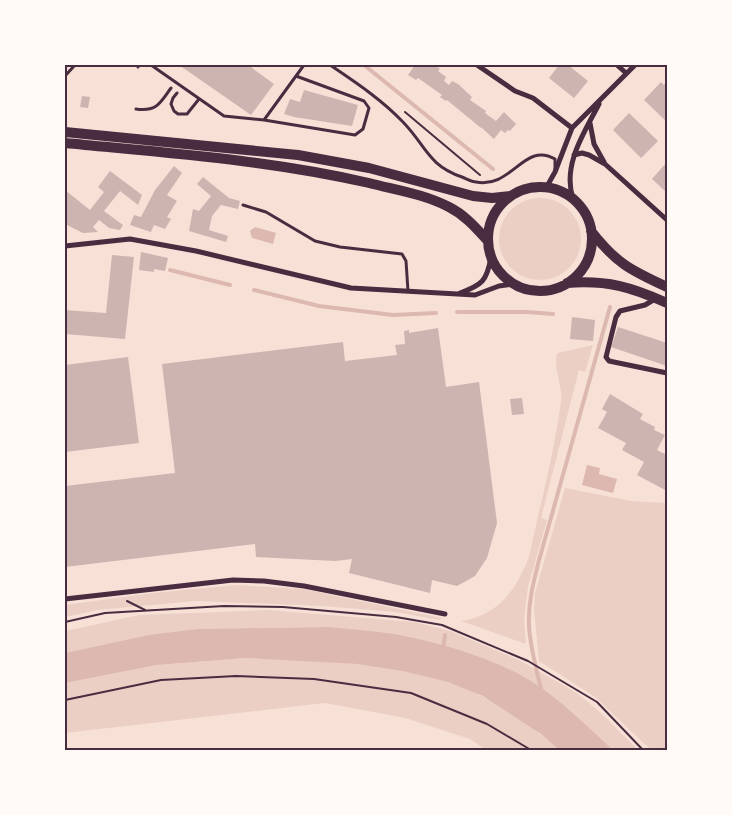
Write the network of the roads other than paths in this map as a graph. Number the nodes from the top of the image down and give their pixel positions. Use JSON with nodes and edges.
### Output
{"nodes":[{"id":1,"x":75,"y":65,"type":"edge"},
{"id":2,"x":151,"y":65,"type":"edge"},
{"id":3,"x":304,"y":65,"type":"edge"},
{"id":4,"x":330,"y":65,"type":"edge"},
{"id":5,"x":477,"y":65,"type":"edge"},
{"id":6,"x":617,"y":65,"type":"edge"},
{"id":7,"x":635,"y":65,"type":"edge"},
{"id":8,"x":626,"y":73,"type":"junction"},
{"id":9,"x":65,"y":76,"type":"edge"},
{"id":10,"x":296,"y":76,"type":"junction"},
{"id":11,"x":170,"y":88,"type":"dead end"},
{"id":12,"x":177,"y":93,"type":"dead end"},
{"id":13,"x":199,"y":99,"type":"junction"},
{"id":14,"x":602,"y":99,"type":"junction"},
{"id":15,"x":136,"y":109,"type":"dead end"},
{"id":16,"x":264,"y":120,"type":"junction"},
{"id":17,"x":590,"y":121,"type":"junction"},
{"id":18,"x":65,"y":126,"type":"edge"},
{"id":19,"x":572,"y":128,"type":"junction"},
{"id":20,"x":65,"y":132,"type":"edge"},
{"id":21,"x":76,"y":133,"type":"junction"},
{"id":22,"x":65,"y":143,"type":"edge"},
{"id":23,"x":574,"y":156,"type":"junction"},
{"id":24,"x":605,"y":164,"type":"junction"},
{"id":25,"x":555,"y":172,"type":"junction"},
{"id":26,"x":546,"y":188,"type":"junction"},
{"id":27,"x":511,"y":196,"type":"junction"},
{"id":28,"x":573,"y":199,"type":"junction"},
{"id":29,"x":243,"y":205,"type":"dead end"},
{"id":30,"x":667,"y":220,"type":"edge"},
{"id":31,"x":591,"y":231,"type":"junction"},
{"id":32,"x":488,"y":241,"type":"junction"},
{"id":33,"x":65,"y":246,"type":"edge"},
{"id":34,"x":491,"y":257,"type":"junction"},
{"id":35,"x":567,"y":283,"type":"junction"},
{"id":36,"x":514,"y":284,"type":"junction"},
{"id":37,"x":667,"y":287,"type":"edge"},
{"id":38,"x":408,"y":291,"type":"junction"},
{"id":39,"x":457,"y":294,"type":"junction"},
{"id":40,"x":656,"y":299,"type":"junction"},
{"id":41,"x":667,"y":303,"type":"edge"},
{"id":42,"x":667,"y":373,"type":"edge"},
{"id":43,"x":65,"y":599,"type":"edge"},
{"id":44,"x":445,"y":614,"type":"dead end"}],
"edges":[{"from":1,"to":9,"type":"lane"},
{"from":2,"to":13,"type":"lane"},
{"from":3,"to":10,"type":"lane"},
{"from":4,"to":25,"type":"lane"},
{"from":5,"to":19,"type":"street"},
{"from":6,"to":8,"type":"street"},
{"from":7,"to":8,"type":"street"},
{"from":8,"to":14,"type":"street"},
{"from":10,"to":16,"type":"lane"},
{"from":10,"to":16,"type":"lane"},
{"from":11,"to":15,"type":"lane"},
{"from":12,"to":13,"type":"lane"},
{"from":13,"to":16,"type":"lane"},
{"from":14,"to":17,"type":"street"},
{"from":14,"to":19,"type":"street"},
{"from":17,"to":23,"type":"street"},
{"from":17,"to":24,"type":"street"},
{"from":18,"to":21,"type":"lane"},
{"from":19,"to":25,"type":"street"},
{"from":20,"to":21,"type":"main road"},
{"from":21,"to":27,"type":"main road"},
{"from":22,"to":32,"type":"main road"},
{"from":23,"to":24,"type":"street"},
{"from":23,"to":28,"type":"street"},
{"from":24,"to":30,"type":"street"},
{"from":25,"to":26,"type":"street"},
{"from":26,"to":27,"type":"main road"},
{"from":26,"to":28,"type":"main road"},
{"from":27,"to":32,"type":"main road"},
{"from":28,"to":31,"type":"main road"},
{"from":29,"to":38,"type":"lane"},
{"from":31,"to":35,"type":"main road"},
{"from":31,"to":37,"type":"main road"},
{"from":32,"to":34,"type":"main road"},
{"from":33,"to":38,"type":"street"},
{"from":34,"to":36,"type":"main road"},
{"from":34,"to":39,"type":"street"},
{"from":35,"to":36,"type":"main road"},
{"from":35,"to":40,"type":"main road"},
{"from":36,"to":39,"type":"street"},
{"from":38,"to":39,"type":"street"},
{"from":40,"to":41,"type":"main road"},
{"from":40,"to":42,"type":"street"},
{"from":43,"to":44,"type":"street"}]}
